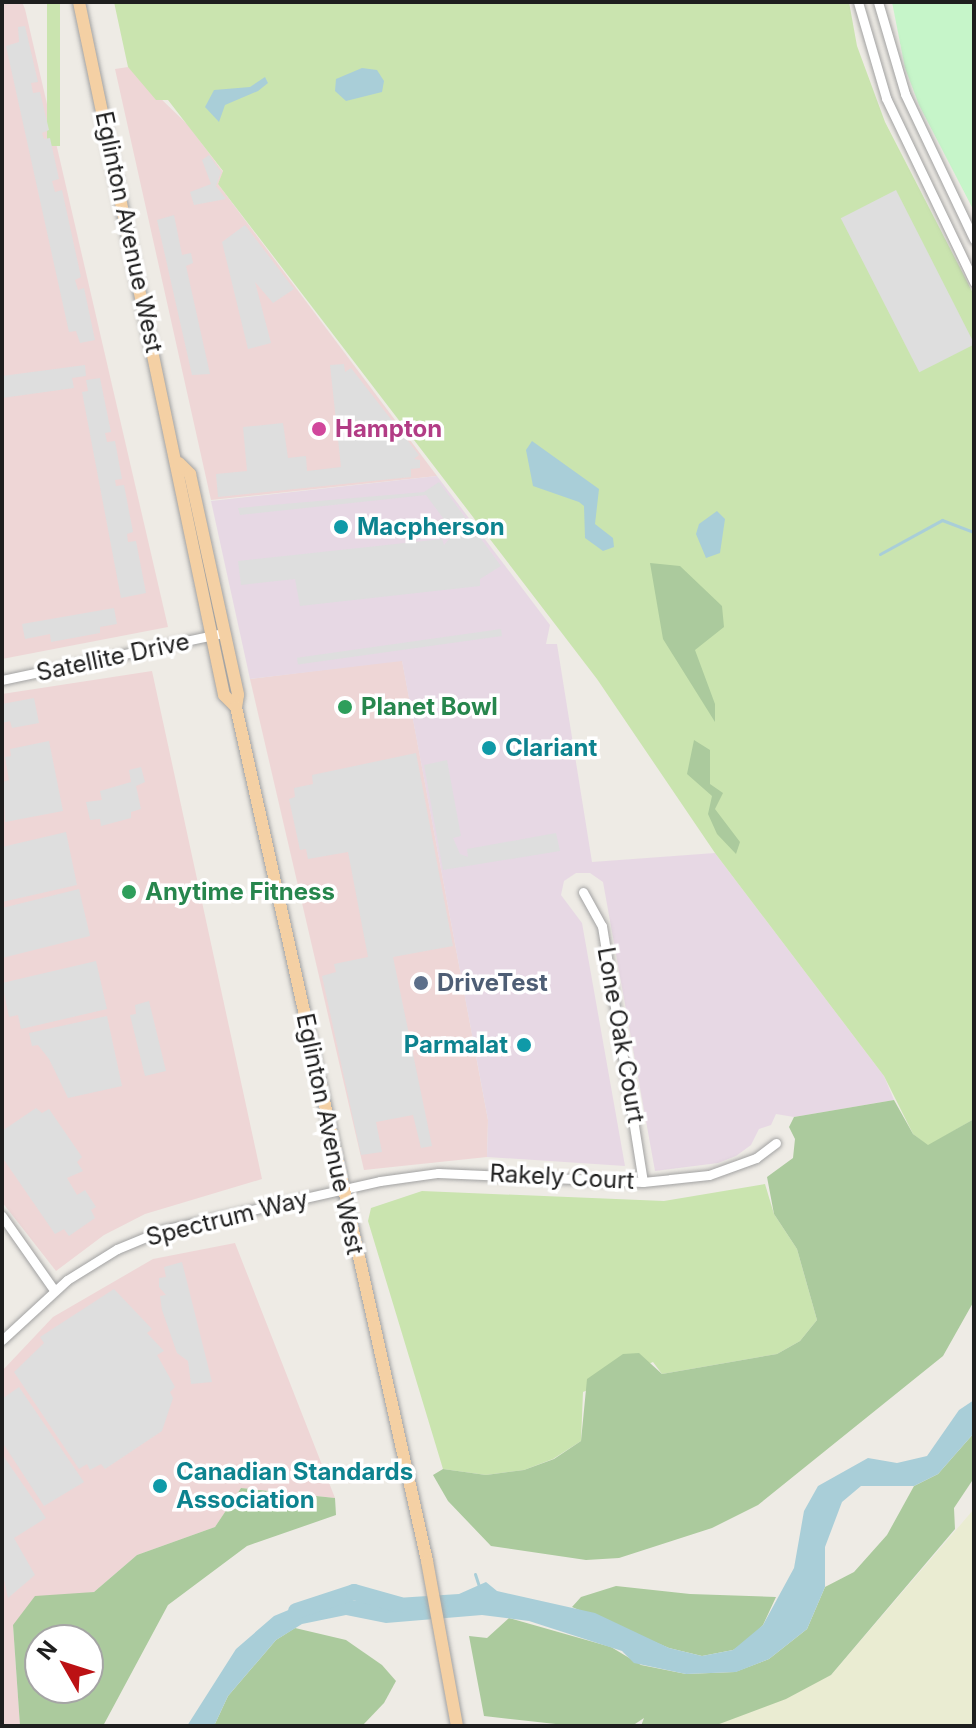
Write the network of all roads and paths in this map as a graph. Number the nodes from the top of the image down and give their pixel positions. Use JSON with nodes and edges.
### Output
{"nodes":[{"id":1,"x":79,"y":2,"type":"edge"},
{"id":2,"x":858,"y":2,"type":"edge"},
{"id":3,"x":878,"y":2,"type":"edge"},
{"id":4,"x":974,"y":239,"type":"edge"},
{"id":5,"x":974,"y":282,"type":"edge"},
{"id":6,"x":218,"y":634,"type":"junction"},
{"id":7,"x":2,"y":680,"type":"edge"},
{"id":8,"x":583,"y":892,"type":"dead end"},
{"id":9,"x":776,"y":1143,"type":"dead end"},
{"id":10,"x":643,"y":1182,"type":"junction"},
{"id":11,"x":342,"y":1190,"type":"junction"},
{"id":12,"x":2,"y":1216,"type":"edge"},
{"id":13,"x":54,"y":1290,"type":"junction"},
{"id":14,"x":2,"y":1340,"type":"edge"},
{"id":15,"x":457,"y":1726,"type":"edge"}],
"edges":[{"from":1,"to":6,"type":"main road","name":"Eglinton Avenue West"},
{"from":2,"to":5,"type":"street"},
{"from":3,"to":4,"type":"street"},
{"from":6,"to":7,"type":"street","name":"Satellite Drive"},
{"from":6,"to":11,"type":"main road","name":"Eglinton Avenue West"},
{"from":8,"to":10,"type":"street","name":"Lone Oak Court"},
{"from":9,"to":10,"type":"street","name":"Rakely Court"},
{"from":10,"to":11,"type":"street","name":"Rakely Court"},
{"from":11,"to":13,"type":"street","name":"Spectrum Way"},
{"from":11,"to":15,"type":"main road","name":"Eglinton Avenue West"},
{"from":12,"to":13,"type":"street"},
{"from":13,"to":14,"type":"street","name":"Spectrum Way"}]}
